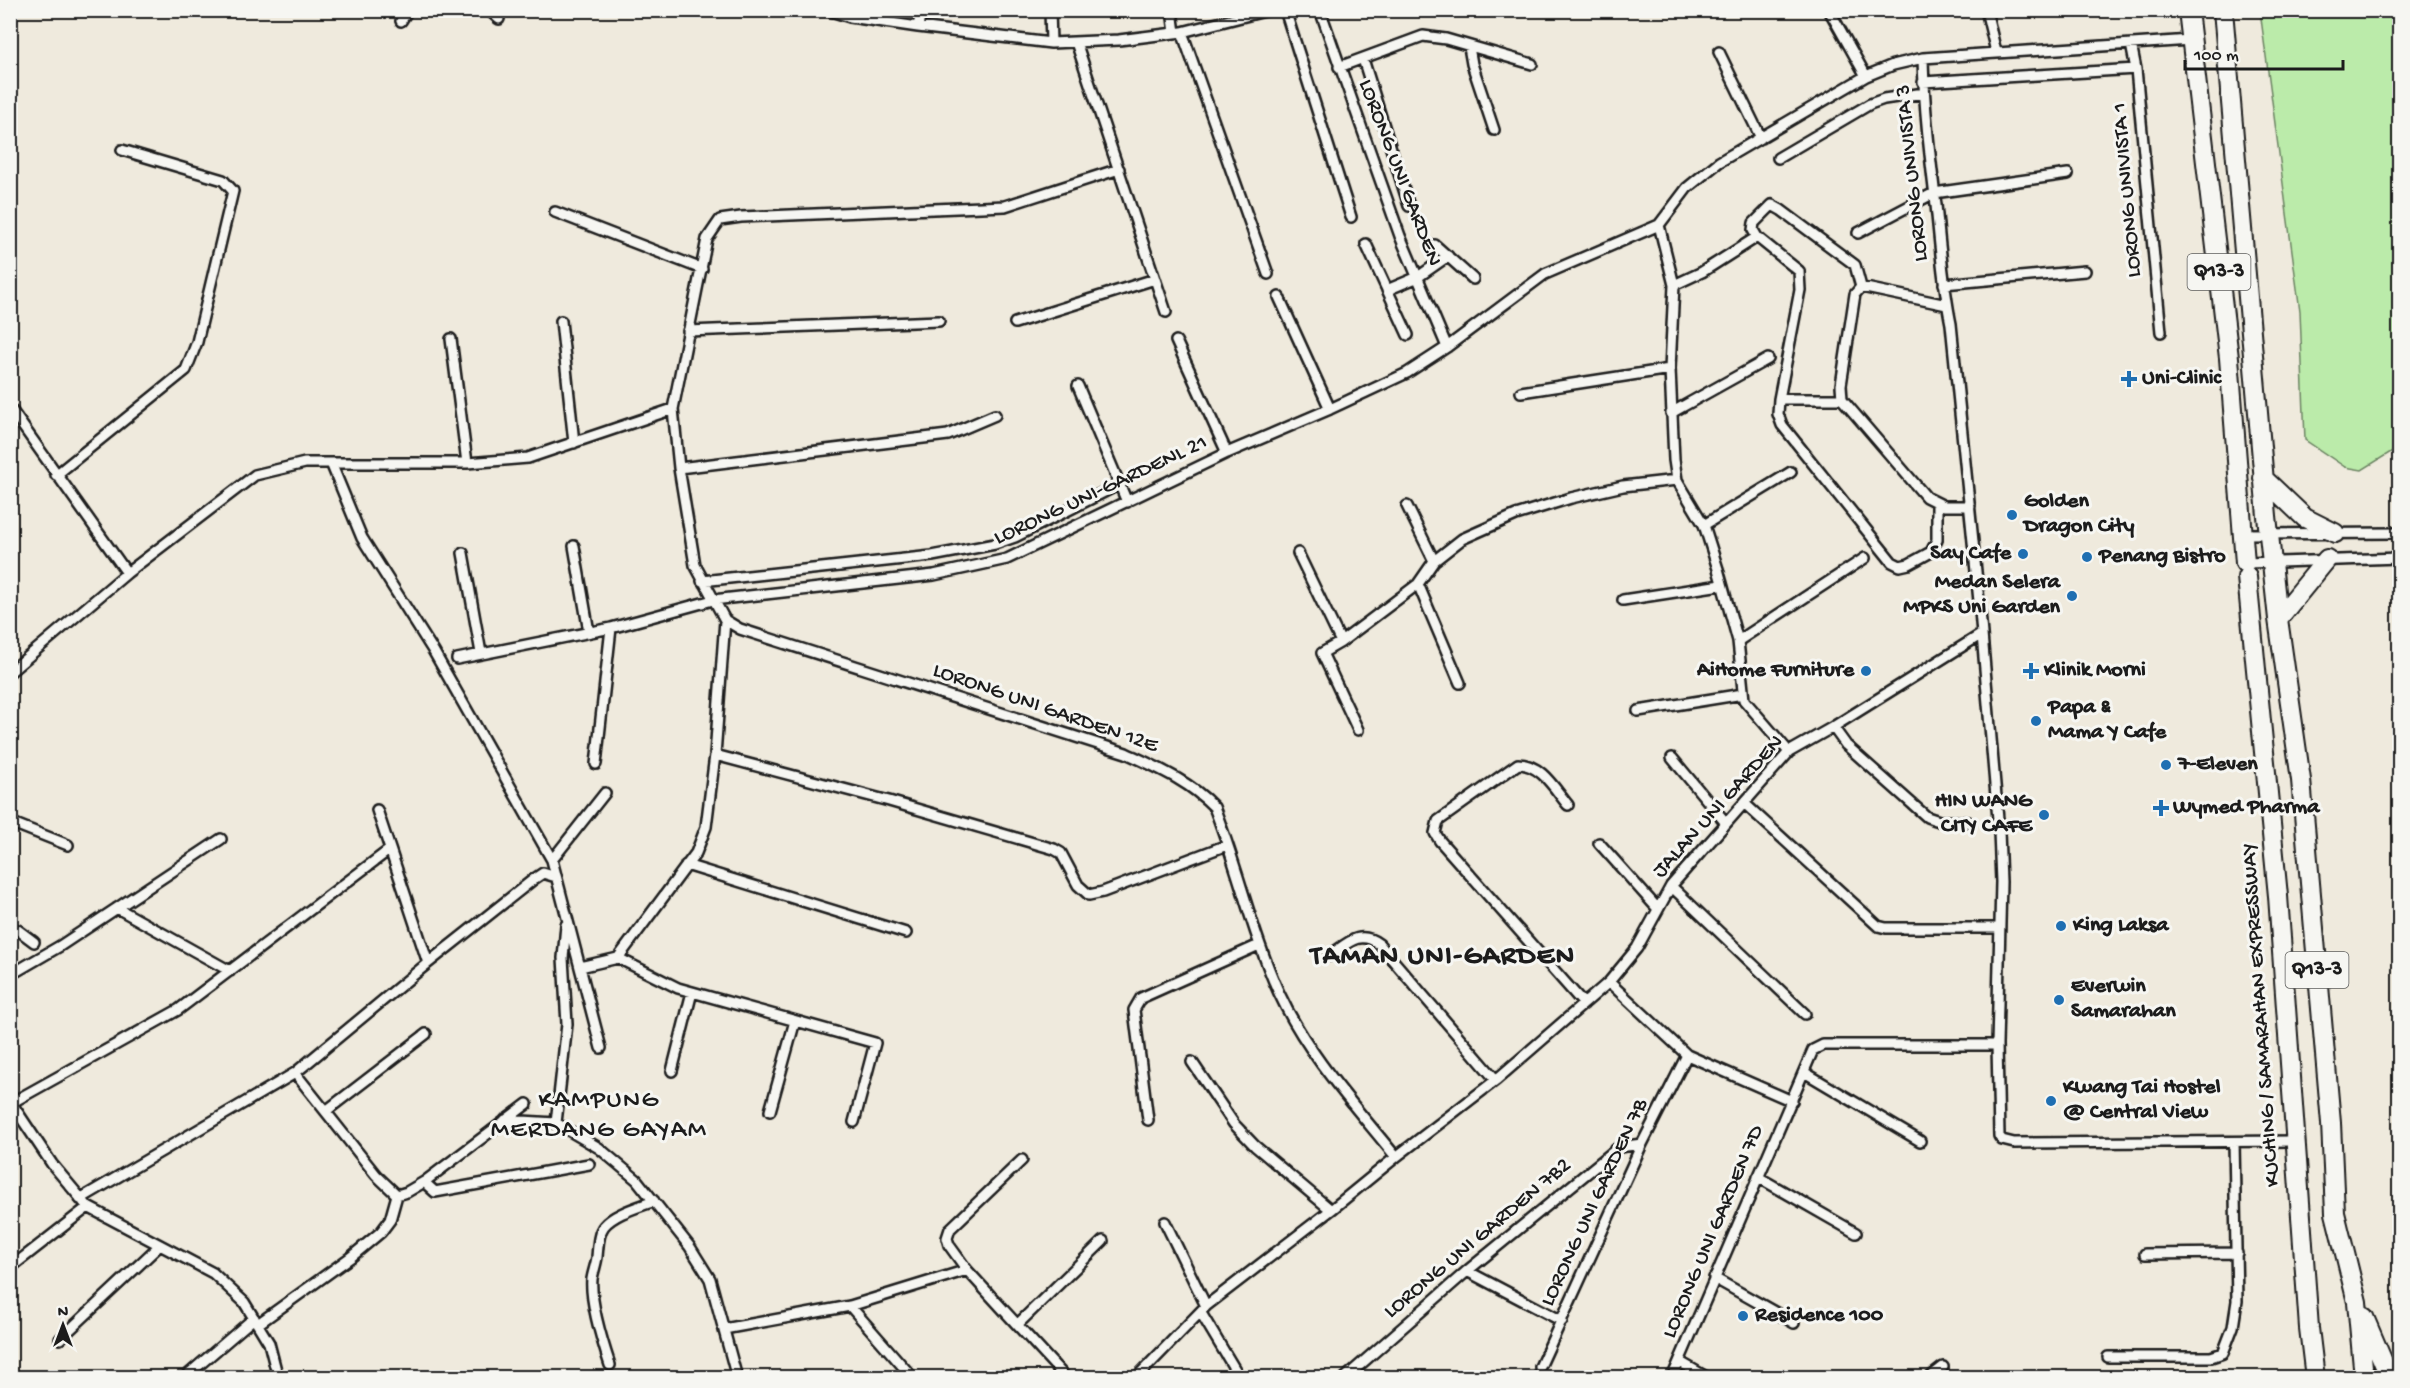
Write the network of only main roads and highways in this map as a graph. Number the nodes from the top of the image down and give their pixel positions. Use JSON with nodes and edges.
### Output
{"nodes":[{"id":1,"x":2188,"y":10,"type":"edge"},
{"id":2,"x":2223,"y":10,"type":"edge"},
{"id":3,"x":2263,"y":478,"type":"junction"},
{"id":4,"x":2335,"y":533,"type":"road end"},
{"id":5,"x":2327,"y":559,"type":"road end"},
{"id":6,"x":2278,"y":619,"type":"junction"},
{"id":7,"x":2357,"y":1302,"type":"junction"},
{"id":8,"x":2311,"y":1348,"type":"junction"},
{"id":9,"x":2309,"y":1377,"type":"edge"},
{"id":10,"x":2315,"y":1377,"type":"edge"},
{"id":11,"x":2364,"y":1377,"type":"edge"},
{"id":12,"x":2390,"y":1377,"type":"edge"}],
"edges":[{"from":1,"to":8,"type":"highway","name":"KUCHING / SAMARAHAN EXPRESSWAY","number":"Q13-3"},
{"from":2,"to":3,"type":"highway","number":"Q13-3"},
{"from":3,"to":4,"type":"highway"},
{"from":3,"to":6,"type":"highway","number":"Q13-3"},
{"from":5,"to":6,"type":"highway"},
{"from":6,"to":7,"type":"highway","number":"Q13-3"},
{"from":7,"to":11,"type":"highway","number":"Q13-3"},
{"from":7,"to":12,"type":"highway"},
{"from":8,"to":9,"type":"highway"},
{"from":8,"to":10,"type":"highway","name":"KUCHING / SAMARAHAN EXPRESSWAY","number":"Q13-3"}]}
